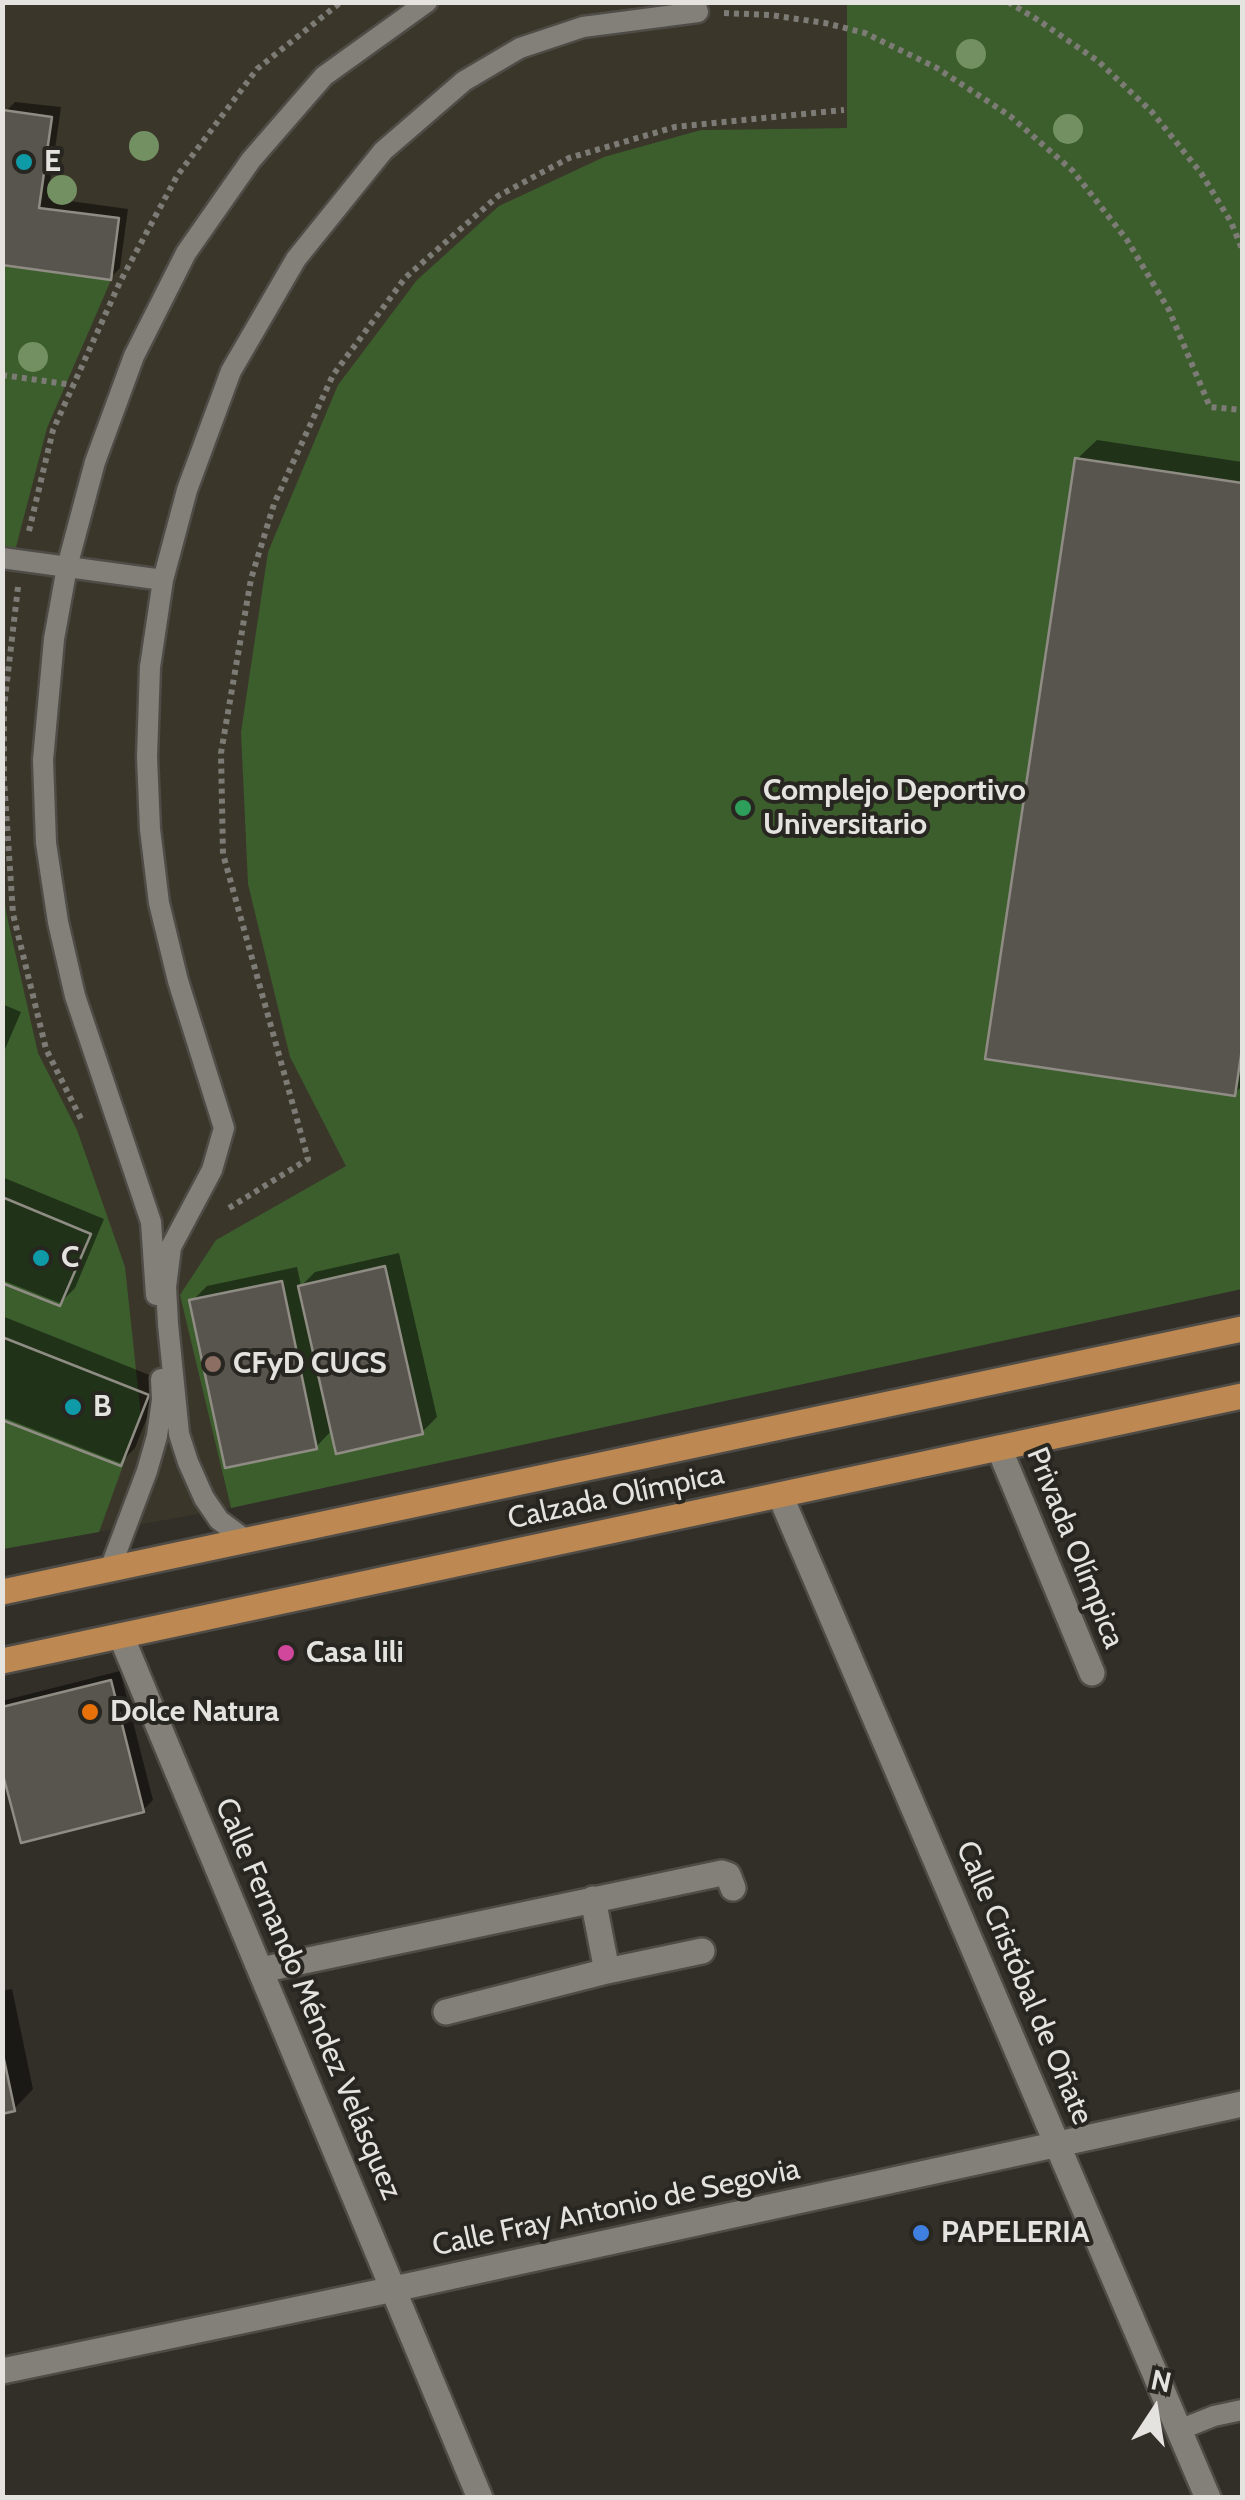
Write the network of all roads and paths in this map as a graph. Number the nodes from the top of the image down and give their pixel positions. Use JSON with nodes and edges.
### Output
{"nodes":[{"id":1,"x":341,"y":2,"type":"edge"},
{"id":2,"x":427,"y":2,"type":"edge"},
{"id":3,"x":1008,"y":2,"type":"edge"},
{"id":4,"x":696,"y":7,"type":"edge"},
{"id":5,"x":844,"y":110,"type":"dead end"},
{"id":6,"x":1242,"y":249,"type":"edge"},
{"id":7,"x":2,"y":375,"type":"edge"},
{"id":8,"x":72,"y":385,"type":"junction"},
{"id":9,"x":1242,"y":410,"type":"edge"},
{"id":10,"x":12,"y":560,"type":"edge"},
{"id":11,"x":67,"y":567,"type":"junction"},
{"id":12,"x":163,"y":580,"type":"junction"},
{"id":13,"x":85,"y":1128,"type":"dead end"},
{"id":14,"x":221,"y":1212,"type":"dead end"},
{"id":15,"x":186,"y":1218,"type":"junction"},
{"id":16,"x":150,"y":1222,"type":"junction"},
{"id":17,"x":1242,"y":1329,"type":"edge"},
{"id":18,"x":1242,"y":1396,"type":"edge"},
{"id":19,"x":999,"y":1448,"type":"junction"},
{"id":20,"x":780,"y":1495,"type":"junction"},
{"id":21,"x":247,"y":1541,"type":"junction"},
{"id":22,"x":110,"y":1569,"type":"junction"},
{"id":23,"x":2,"y":1592,"type":"edge"},
{"id":24,"x":122,"y":1636,"type":"junction"},
{"id":25,"x":2,"y":1661,"type":"edge"},
{"id":26,"x":1092,"y":1673,"type":"dead end"},
{"id":27,"x":733,"y":1888,"type":"dead end"},
{"id":28,"x":594,"y":1899,"type":"junction"},
{"id":29,"x":702,"y":1951,"type":"dead end"},
{"id":30,"x":260,"y":1970,"type":"junction"},
{"id":31,"x":607,"y":1971,"type":"junction"},
{"id":32,"x":446,"y":2012,"type":"dead end"},
{"id":33,"x":1242,"y":2104,"type":"edge"},
{"id":34,"x":1058,"y":2146,"type":"junction"},
{"id":35,"x":394,"y":2289,"type":"junction"},
{"id":36,"x":2,"y":2370,"type":"edge"},
{"id":37,"x":1242,"y":2410,"type":"edge"},
{"id":38,"x":1179,"y":2430,"type":"junction"},
{"id":39,"x":480,"y":2498,"type":"edge"},
{"id":40,"x":1208,"y":2498,"type":"edge"}],
"edges":[{"from":1,"to":8,"type":"path"},
{"from":2,"to":11,"type":"lane"},
{"from":3,"to":6,"type":"path"},
{"from":4,"to":9,"type":"path"},
{"from":4,"to":12,"type":"lane"},
{"from":5,"to":14,"type":"path"},
{"from":7,"to":8,"type":"path"},
{"from":8,"to":10,"type":"path"},
{"from":10,"to":11,"type":"lane"},
{"from":10,"to":13,"type":"path"},
{"from":11,"to":12,"type":"lane"},
{"from":11,"to":16,"type":"lane"},
{"from":12,"to":15,"type":"lane"},
{"from":15,"to":16,"type":"lane"},
{"from":15,"to":21,"type":"lane"},
{"from":16,"to":22,"type":"lane"},
{"from":17,"to":21,"type":"main road","name":"Calzada Olímpica"},
{"from":18,"to":19,"type":"main road","name":"Calzada Olímpica"},
{"from":19,"to":20,"type":"main road","name":"Calzada Olímpica"},
{"from":19,"to":26,"type":"street","name":"Privada Olímpica"},
{"from":20,"to":24,"type":"main road","name":"Calzada Olímpica"},
{"from":20,"to":34,"type":"street","name":"Calle Cristóbal de Oñate"},
{"from":21,"to":22,"type":"main road","name":"Calzada Olímpica"},
{"from":22,"to":23,"type":"main road","name":"Calzada Olímpica"},
{"from":24,"to":25,"type":"main road","name":"Calzada Olímpica"},
{"from":24,"to":30,"type":"street","name":"Calle Fernando Méndez Velásquez"},
{"from":27,"to":28,"type":"street"},
{"from":28,"to":30,"type":"street"},
{"from":28,"to":31,"type":"street"},
{"from":29,"to":31,"type":"street"},
{"from":30,"to":35,"type":"street","name":"Calle Fernando Méndez Velásquez"},
{"from":31,"to":32,"type":"street"},
{"from":33,"to":34,"type":"street","name":"Calle Fray Antonio de Segovia"},
{"from":34,"to":35,"type":"street","name":"Calle Fray Antonio de Segovia"},
{"from":34,"to":38,"type":"street","name":"Calle Cristóbal de Oñate"},
{"from":35,"to":36,"type":"street","name":"Calle Fray Antonio de Segovia"},
{"from":35,"to":39,"type":"street","name":"Calle Fernando Méndez Velásquez"},
{"from":37,"to":38,"type":"lane"},
{"from":38,"to":40,"type":"street","name":"Calle Cristóbal de Oñate"}]}
